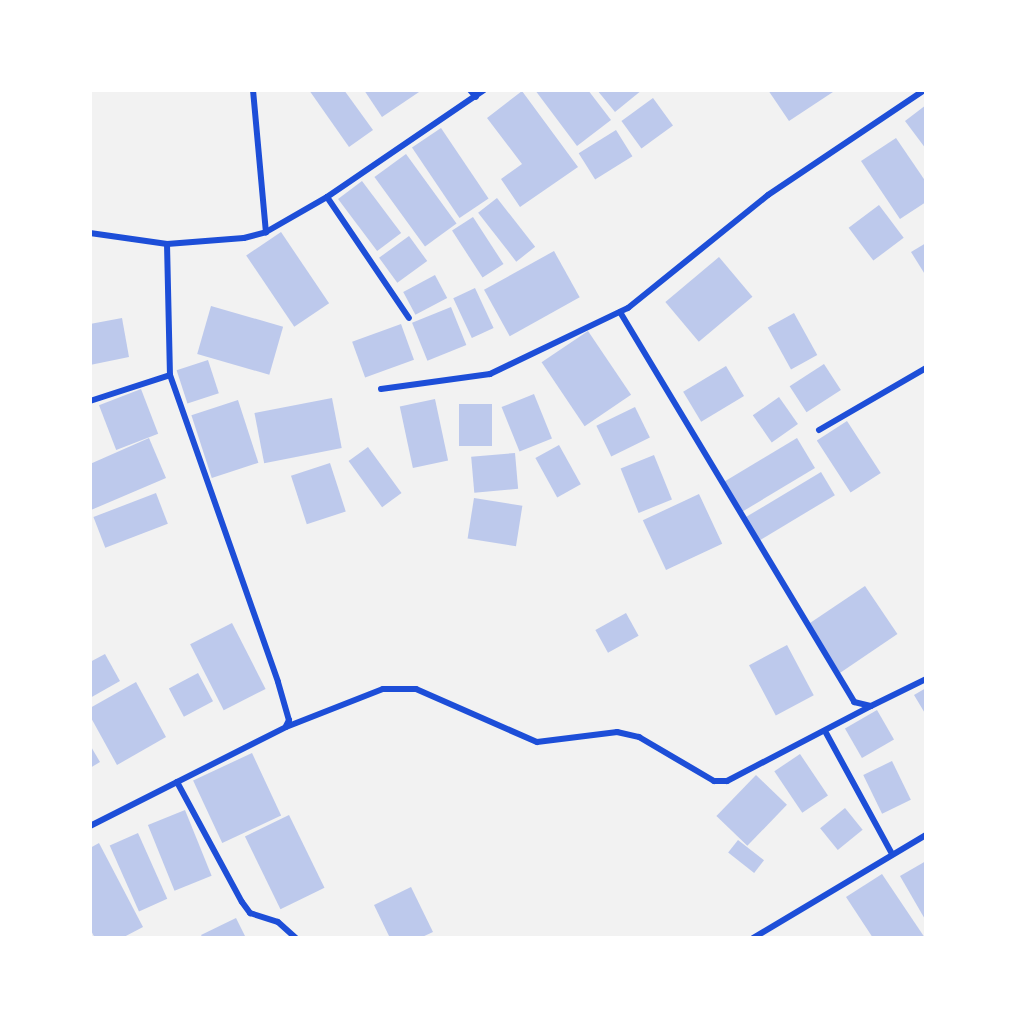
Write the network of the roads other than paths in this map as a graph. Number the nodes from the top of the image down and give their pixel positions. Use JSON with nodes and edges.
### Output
{"nodes":[{"id":1,"x":253,"y":90,"type":"edge"},
{"id":2,"x":470,"y":90,"type":"edge"},
{"id":3,"x":484,"y":90,"type":"edge"},
{"id":4,"x":924,"y":90,"type":"edge"},
{"id":5,"x":476,"y":97,"type":"junction"},
{"id":6,"x":327,"y":197,"type":"junction"},
{"id":7,"x":266,"y":232,"type":"junction"},
{"id":8,"x":90,"y":233,"type":"edge"},
{"id":9,"x":167,"y":244,"type":"junction"},
{"id":10,"x":620,"y":312,"type":"junction"},
{"id":11,"x":409,"y":318,"type":"dead end"},
{"id":12,"x":926,"y":368,"type":"edge"},
{"id":13,"x":170,"y":375,"type":"junction"},
{"id":14,"x":381,"y":389,"type":"dead end"},
{"id":15,"x":90,"y":401,"type":"edge"},
{"id":16,"x":819,"y":430,"type":"dead end"},
{"id":17,"x":926,"y":679,"type":"edge"},
{"id":18,"x":871,"y":706,"type":"junction"},
{"id":19,"x":286,"y":727,"type":"junction"},
{"id":20,"x":825,"y":731,"type":"junction"},
{"id":21,"x":177,"y":782,"type":"junction"},
{"id":22,"x":90,"y":826,"type":"edge"},
{"id":23,"x":926,"y":835,"type":"edge"},
{"id":24,"x":892,"y":854,"type":"junction"},
{"id":25,"x":296,"y":938,"type":"edge"},
{"id":26,"x":753,"y":938,"type":"edge"}],
"edges":[{"from":1,"to":7,"type":"street"},
{"from":2,"to":5,"type":"street"},
{"from":3,"to":5,"type":"street"},
{"from":4,"to":10,"type":"street"},
{"from":5,"to":6,"type":"street"},
{"from":6,"to":7,"type":"street"},
{"from":6,"to":11,"type":"street"},
{"from":7,"to":9,"type":"street"},
{"from":8,"to":9,"type":"street"},
{"from":9,"to":13,"type":"street"},
{"from":10,"to":14,"type":"street"},
{"from":10,"to":18,"type":"street"},
{"from":12,"to":16,"type":"street"},
{"from":13,"to":15,"type":"street"},
{"from":13,"to":19,"type":"street"},
{"from":17,"to":18,"type":"street"},
{"from":18,"to":20,"type":"street"},
{"from":19,"to":20,"type":"street"},
{"from":19,"to":21,"type":"street"},
{"from":20,"to":24,"type":"street"},
{"from":21,"to":22,"type":"street"},
{"from":21,"to":25,"type":"street"},
{"from":23,"to":24,"type":"street"},
{"from":24,"to":26,"type":"street"}]}
